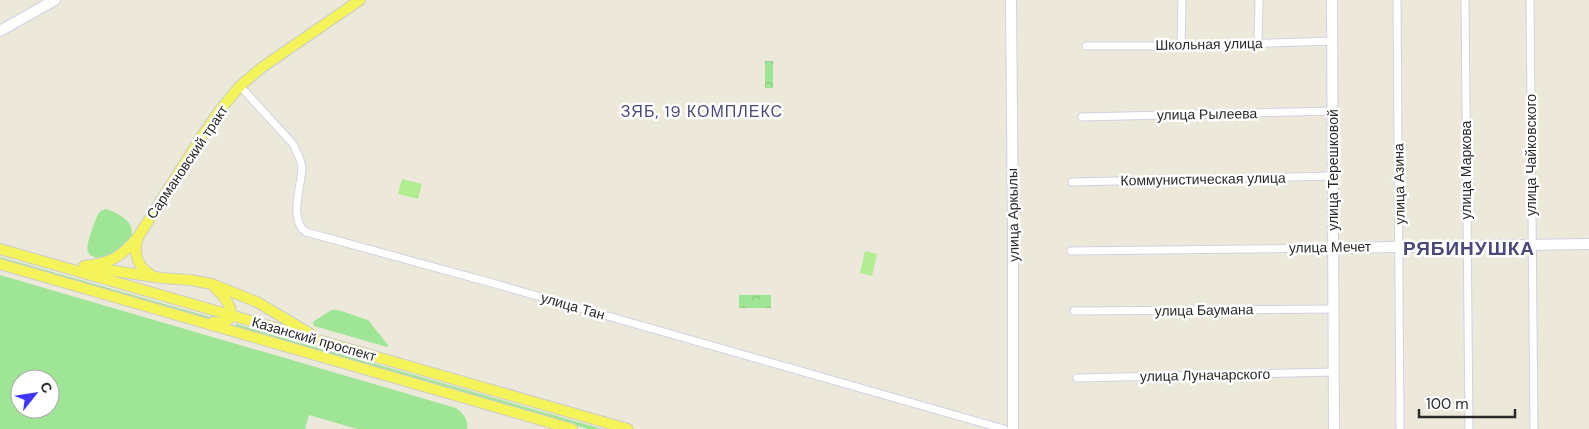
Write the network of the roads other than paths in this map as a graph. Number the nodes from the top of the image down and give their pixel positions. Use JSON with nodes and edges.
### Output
{"nodes":[{"id":1,"x":55,"y":0,"type":"edge"},
{"id":2,"x":360,"y":0,"type":"edge"},
{"id":3,"x":1011,"y":0,"type":"edge"},
{"id":4,"x":1182,"y":0,"type":"edge"},
{"id":5,"x":1259,"y":0,"type":"edge"},
{"id":6,"x":1332,"y":0,"type":"edge"},
{"id":7,"x":1397,"y":0,"type":"edge"},
{"id":8,"x":1465,"y":0,"type":"edge"},
{"id":9,"x":1530,"y":0,"type":"edge"},
{"id":10,"x":0,"y":31,"type":"edge"},
{"id":11,"x":1332,"y":41,"type":"junction"},
{"id":12,"x":1258,"y":43,"type":"junction"},
{"id":13,"x":1086,"y":46,"type":"dead end"},
{"id":14,"x":1181,"y":46,"type":"junction"},
{"id":15,"x":240,"y":86,"type":"junction"},
{"id":16,"x":1333,"y":111,"type":"junction"},
{"id":17,"x":1082,"y":116,"type":"dead end"},
{"id":18,"x":1333,"y":176,"type":"junction"},
{"id":19,"x":1072,"y":182,"type":"dead end"},
{"id":20,"x":138,"y":237,"type":"junction"},
{"id":21,"x":1589,"y":244,"type":"edge"},
{"id":22,"x":1466,"y":245,"type":"junction"},
{"id":23,"x":1532,"y":245,"type":"junction"},
{"id":24,"x":1400,"y":246,"type":"junction"},
{"id":25,"x":1333,"y":248,"type":"junction"},
{"id":26,"x":0,"y":249,"type":"edge"},
{"id":27,"x":1071,"y":251,"type":"dead end"},
{"id":28,"x":37,"y":260,"type":"junction"},
{"id":29,"x":0,"y":264,"type":"edge"},
{"id":30,"x":84,"y":266,"type":"junction"},
{"id":31,"x":162,"y":278,"type":"junction"},
{"id":32,"x":212,"y":284,"type":"junction"},
{"id":33,"x":1333,"y":309,"type":"junction"},
{"id":34,"x":1074,"y":311,"type":"dead end"},
{"id":35,"x":231,"y":315,"type":"junction"},
{"id":36,"x":197,"y":321,"type":"junction"},
{"id":37,"x":320,"y":340,"type":"junction"},
{"id":38,"x":1334,"y":372,"type":"junction"},
{"id":39,"x":1077,"y":378,"type":"dead end"},
{"id":40,"x":572,"y":429,"type":"edge"},
{"id":41,"x":628,"y":429,"type":"edge"},
{"id":42,"x":1004,"y":429,"type":"edge"},
{"id":43,"x":1013,"y":429,"type":"edge"},
{"id":44,"x":1334,"y":429,"type":"edge"},
{"id":45,"x":1400,"y":429,"type":"edge"},
{"id":46,"x":1469,"y":429,"type":"edge"},
{"id":47,"x":1534,"y":429,"type":"edge"}],
"edges":[{"from":1,"to":10,"type":"street"},
{"from":2,"to":15,"type":"main road","name":"Сармановский тракт"},
{"from":3,"to":43,"type":"street","name":"улица Аркылы"},
{"from":4,"to":14,"type":"street"},
{"from":5,"to":12,"type":"street"},
{"from":6,"to":11,"type":"street","name":"улица Терешковой"},
{"from":7,"to":24,"type":"street","name":"улица Азина"},
{"from":8,"to":22,"type":"street","name":"улица Маркова"},
{"from":9,"to":23,"type":"street","name":"улица Чайковского"},
{"from":11,"to":12,"type":"street","name":"Школьная улица"},
{"from":11,"to":16,"type":"street","name":"улица Терешковой"},
{"from":12,"to":14,"type":"street","name":"Школьная улица"},
{"from":13,"to":14,"type":"street","name":"Школьная улица"},
{"from":15,"to":20,"type":"main road","name":"Сармановский тракт"},
{"from":15,"to":42,"type":"street","name":"улица Тан"},
{"from":16,"to":17,"type":"street","name":"улица Рылеева"},
{"from":16,"to":18,"type":"street","name":"улица Терешковой"},
{"from":18,"to":19,"type":"street","name":"Коммунистическая улица"},
{"from":18,"to":25,"type":"street","name":"улица Терешковой"},
{"from":20,"to":30,"type":"main road","name":"Сармановский тракт"},
{"from":20,"to":31,"type":"main road"},
{"from":21,"to":23,"type":"street","name":"улица Мечет"},
{"from":22,"to":23,"type":"street","name":"улица Мечет"},
{"from":22,"to":24,"type":"street","name":"улица Мечет"},
{"from":22,"to":46,"type":"street","name":"улица Маркова"},
{"from":23,"to":47,"type":"street","name":"улица Чайковского"},
{"from":24,"to":25,"type":"street","name":"улица Мечет"},
{"from":24,"to":45,"type":"street","name":"улица Азина"},
{"from":25,"to":27,"type":"street","name":"улица Мечет"},
{"from":25,"to":33,"type":"street","name":"улица Терешковой"},
{"from":26,"to":28,"type":"main road","name":"Казанский проспект"},
{"from":28,"to":30,"type":"main road"},
{"from":28,"to":35,"type":"main road","name":"Казанский проспект"},
{"from":29,"to":36,"type":"main road","name":"Казанский проспект"},
{"from":30,"to":31,"type":"main road"},
{"from":31,"to":32,"type":"main road"},
{"from":32,"to":35,"type":"main road"},
{"from":32,"to":37,"type":"main road"},
{"from":33,"to":34,"type":"street","name":"улица Баумана"},
{"from":33,"to":38,"type":"street","name":"улица Терешковой"},
{"from":35,"to":36,"type":"main road"},
{"from":35,"to":37,"type":"main road","name":"Казанский проспект"},
{"from":36,"to":40,"type":"main road","name":"Казанский проспект"},
{"from":37,"to":41,"type":"main road","name":"Казанский проспект"},
{"from":38,"to":39,"type":"street","name":"улица Луначарского"},
{"from":38,"to":44,"type":"street","name":"улица Терешковой"}]}
